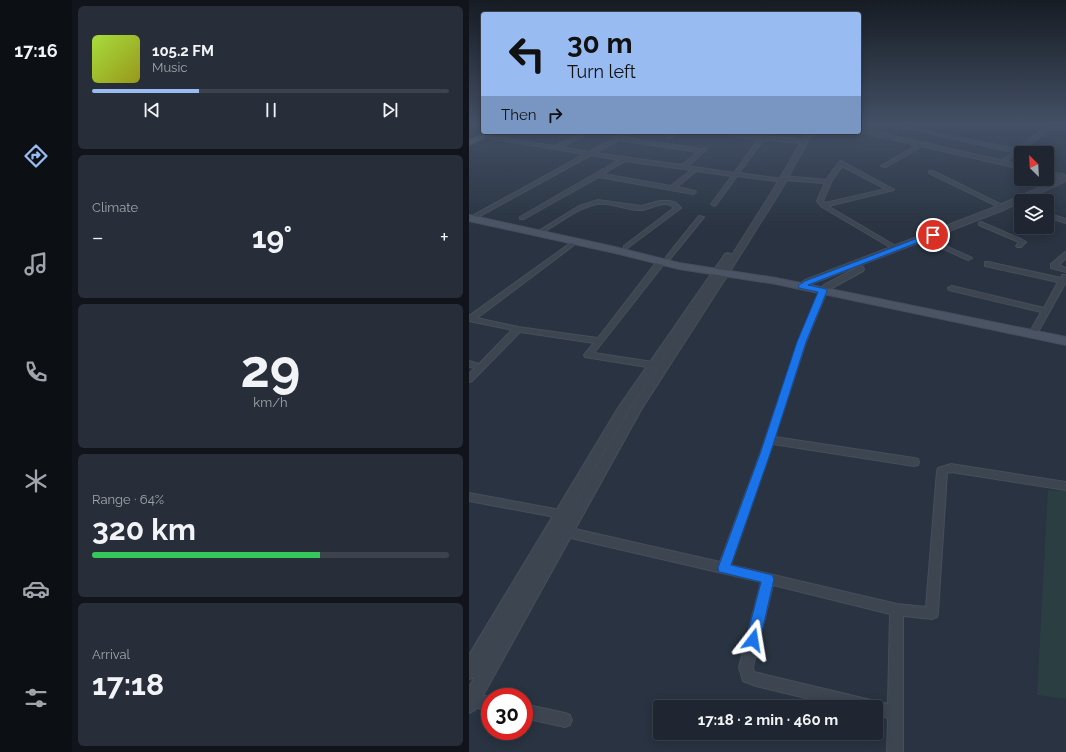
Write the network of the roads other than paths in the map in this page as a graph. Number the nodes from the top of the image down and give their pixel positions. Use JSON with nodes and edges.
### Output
{"nodes":[{"id":1,"x":576,"y":160,"type":"edge"},
{"id":2,"x":621,"y":160,"type":"edge"},
{"id":3,"x":631,"y":160,"type":"edge"},
{"id":4,"x":691,"y":160,"type":"edge"},
{"id":5,"x":747,"y":160,"type":"edge"},
{"id":6,"x":790,"y":160,"type":"edge"},
{"id":7,"x":793,"y":160,"type":"edge"},
{"id":8,"x":894,"y":160,"type":"edge"},
{"id":9,"x":994,"y":160,"type":"edge"},
{"id":10,"x":1005,"y":160,"type":"edge"},
{"id":11,"x":1003,"y":162,"type":"junction"},
{"id":12,"x":1014,"y":164,"type":"edge"},
{"id":13,"x":884,"y":166,"type":"dead end"},
{"id":14,"x":684,"y":167,"type":"junction"},
{"id":15,"x":693,"y":171,"type":"dead end"},
{"id":16,"x":931,"y":172,"type":"dead end"},
{"id":17,"x":1054,"y":173,"type":"edge"},
{"id":18,"x":737,"y":175,"type":"junction"},
{"id":19,"x":598,"y":176,"type":"junction"},
{"id":20,"x":1066,"y":176,"type":"edge"},
{"id":21,"x":781,"y":179,"type":"junction"},
{"id":22,"x":828,"y":182,"type":"junction"},
{"id":23,"x":1066,"y":185,"type":"edge"},
{"id":24,"x":673,"y":188,"type":"junction"},
{"id":25,"x":693,"y":192,"type":"dead end"},
{"id":26,"x":1047,"y":194,"type":"edge"},
{"id":27,"x":714,"y":204,"type":"dead end"},
{"id":28,"x":823,"y":205,"type":"junction"},
{"id":29,"x":1003,"y":207,"type":"junction"},
{"id":30,"x":1014,"y":210,"type":"edge"},
{"id":31,"x":471,"y":216,"type":"edge"},
{"id":32,"x":701,"y":217,"type":"dead end"},
{"id":33,"x":1054,"y":217,"type":"edge"},
{"id":34,"x":523,"y":218,"type":"dead end"},
{"id":35,"x":1066,"y":221,"type":"edge"},
{"id":36,"x":981,"y":224,"type":"junction"},
{"id":37,"x":543,"y":230,"type":"junction"},
{"id":38,"x":576,"y":241,"type":"junction"},
{"id":39,"x":932,"y":242,"type":"junction"},
{"id":40,"x":1019,"y":246,"type":"dead end"},
{"id":41,"x":626,"y":247,"type":"junction"},
{"id":42,"x":897,"y":249,"type":"junction"},
{"id":43,"x":1066,"y":254,"type":"edge"},
{"id":44,"x":968,"y":258,"type":"dead end"},
{"id":45,"x":664,"y":260,"type":"junction"},
{"id":46,"x":988,"y":264,"type":"dead end"},
{"id":47,"x":1066,"y":270,"type":"edge"},
{"id":48,"x":722,"y":271,"type":"junction"},
{"id":49,"x":1065,"y":279,"type":"edge"},
{"id":50,"x":805,"y":284,"type":"junction"},
{"id":51,"x":952,"y":288,"type":"dead end"},
{"id":52,"x":825,"y":289,"type":"junction"},
{"id":53,"x":1046,"y":311,"type":"junction"},
{"id":54,"x":518,"y":329,"type":"junction"},
{"id":55,"x":1035,"y":330,"type":"junction"},
{"id":56,"x":1066,"y":336,"type":"edge"},
{"id":57,"x":600,"y":341,"type":"junction"},
{"id":58,"x":1066,"y":341,"type":"edge"},
{"id":59,"x":469,"y":364,"type":"edge"},
{"id":60,"x":653,"y":365,"type":"junction"},
{"id":61,"x":481,"y":366,"type":"junction"},
{"id":62,"x":469,"y":379,"type":"edge"},
{"id":63,"x":770,"y":440,"type":"junction"},
{"id":64,"x":915,"y":462,"type":"dead end"},
{"id":65,"x":1066,"y":486,"type":"edge"},
{"id":66,"x":469,"y":498,"type":"edge"},
{"id":67,"x":568,"y":515,"type":"junction"},
{"id":68,"x":552,"y":530,"type":"junction"},
{"id":69,"x":567,"y":532,"type":"junction"},
{"id":70,"x":724,"y":568,"type":"junction"},
{"id":71,"x":768,"y":579,"type":"junction"},
{"id":72,"x":897,"y":610,"type":"junction"},
{"id":73,"x":469,"y":671,"type":"edge"},
{"id":74,"x":842,"y":700,"type":"edge"},
{"id":75,"x":470,"y":702,"type":"edge"},
{"id":76,"x":481,"y":703,"type":"edge"},
{"id":77,"x":883,"y":710,"type":"edge"},
{"id":78,"x":533,"y":713,"type":"edge"},
{"id":79,"x":895,"y":713,"type":"junction"},
{"id":80,"x":565,"y":720,"type":"dead end"},
{"id":81,"x":895,"y":752,"type":"edge"}],
"edges":[{"from":1,"to":31,"type":"street"},
{"from":2,"to":19,"type":"street"},
{"from":3,"to":14,"type":"street"},
{"from":4,"to":14,"type":"street"},
{"from":5,"to":18,"type":"street"},
{"from":6,"to":21,"type":"street"},
{"from":7,"to":21,"type":"street"},
{"from":8,"to":13,"type":"street"},
{"from":9,"to":11,"type":"street"},
{"from":10,"to":11,"type":"street"},
{"from":11,"to":12,"type":"street"},
{"from":14,"to":18,"type":"street"},
{"from":15,"to":24,"type":"street"},
{"from":16,"to":29,"type":"street"},
{"from":17,"to":20,"type":"street"},
{"from":18,"to":21,"type":"street"},
{"from":18,"to":27,"type":"street"},
{"from":19,"to":24,"type":"street"},
{"from":19,"to":34,"type":"street"},
{"from":20,"to":29,"type":"street"},
{"from":21,"to":22,"type":"street"},
{"from":21,"to":48,"type":"street"},
{"from":22,"to":28,"type":"street"},
{"from":22,"to":28,"type":"street"},
{"from":23,"to":26,"type":"street"},
{"from":24,"to":25,"type":"street"},
{"from":28,"to":42,"type":"street"},
{"from":29,"to":42,"type":"street"},
{"from":30,"to":36,"type":"street"},
{"from":31,"to":37,"type":"main road"},
{"from":31,"to":38,"type":"main road"},
{"from":32,"to":45,"type":"street"},
{"from":33,"to":35,"type":"street"},
{"from":36,"to":39,"type":"street"},
{"from":36,"to":40,"type":"street"},
{"from":37,"to":41,"type":"main road"},
{"from":37,"to":41,"type":"street"},
{"from":38,"to":45,"type":"main road"},
{"from":38,"to":54,"type":"street"},
{"from":39,"to":44,"type":"street"},
{"from":39,"to":52,"type":"street"},
{"from":41,"to":45,"type":"main road"},
{"from":42,"to":50,"type":"street"},
{"from":43,"to":47,"type":"street"},
{"from":45,"to":48,"type":"main road"},
{"from":45,"to":57,"type":"street"},
{"from":46,"to":49,"type":"street"},
{"from":48,"to":50,"type":"main road"},
{"from":48,"to":60,"type":"street"},
{"from":48,"to":67,"type":"street"},
{"from":49,"to":53,"type":"street"},
{"from":50,"to":52,"type":"main road"},
{"from":51,"to":53,"type":"street"},
{"from":52,"to":55,"type":"main road"},
{"from":52,"to":58,"type":"main road"},
{"from":52,"to":63,"type":"street"},
{"from":53,"to":55,"type":"street"},
{"from":54,"to":57,"type":"street"},
{"from":54,"to":61,"type":"street"},
{"from":55,"to":56,"type":"main road"},
{"from":57,"to":60,"type":"street"},
{"from":59,"to":61,"type":"street"},
{"from":60,"to":67,"type":"street"},
{"from":61,"to":62,"type":"street"},
{"from":63,"to":64,"type":"street"},
{"from":63,"to":70,"type":"street"},
{"from":65,"to":72,"type":"street"},
{"from":66,"to":67,"type":"street"},
{"from":67,"to":68,"type":"street"},
{"from":67,"to":69,"type":"street"},
{"from":68,"to":69,"type":"street"},
{"from":68,"to":73,"type":"street"},
{"from":69,"to":70,"type":"street"},
{"from":69,"to":75,"type":"street"},
{"from":70,"to":71,"type":"street"},
{"from":71,"to":72,"type":"street"},
{"from":71,"to":74,"type":"street"},
{"from":72,"to":79,"type":"street"},
{"from":75,"to":76,"type":"street"},
{"from":77,"to":79,"type":"street"},
{"from":78,"to":80,"type":"street"},
{"from":79,"to":81,"type":"street"}]}
